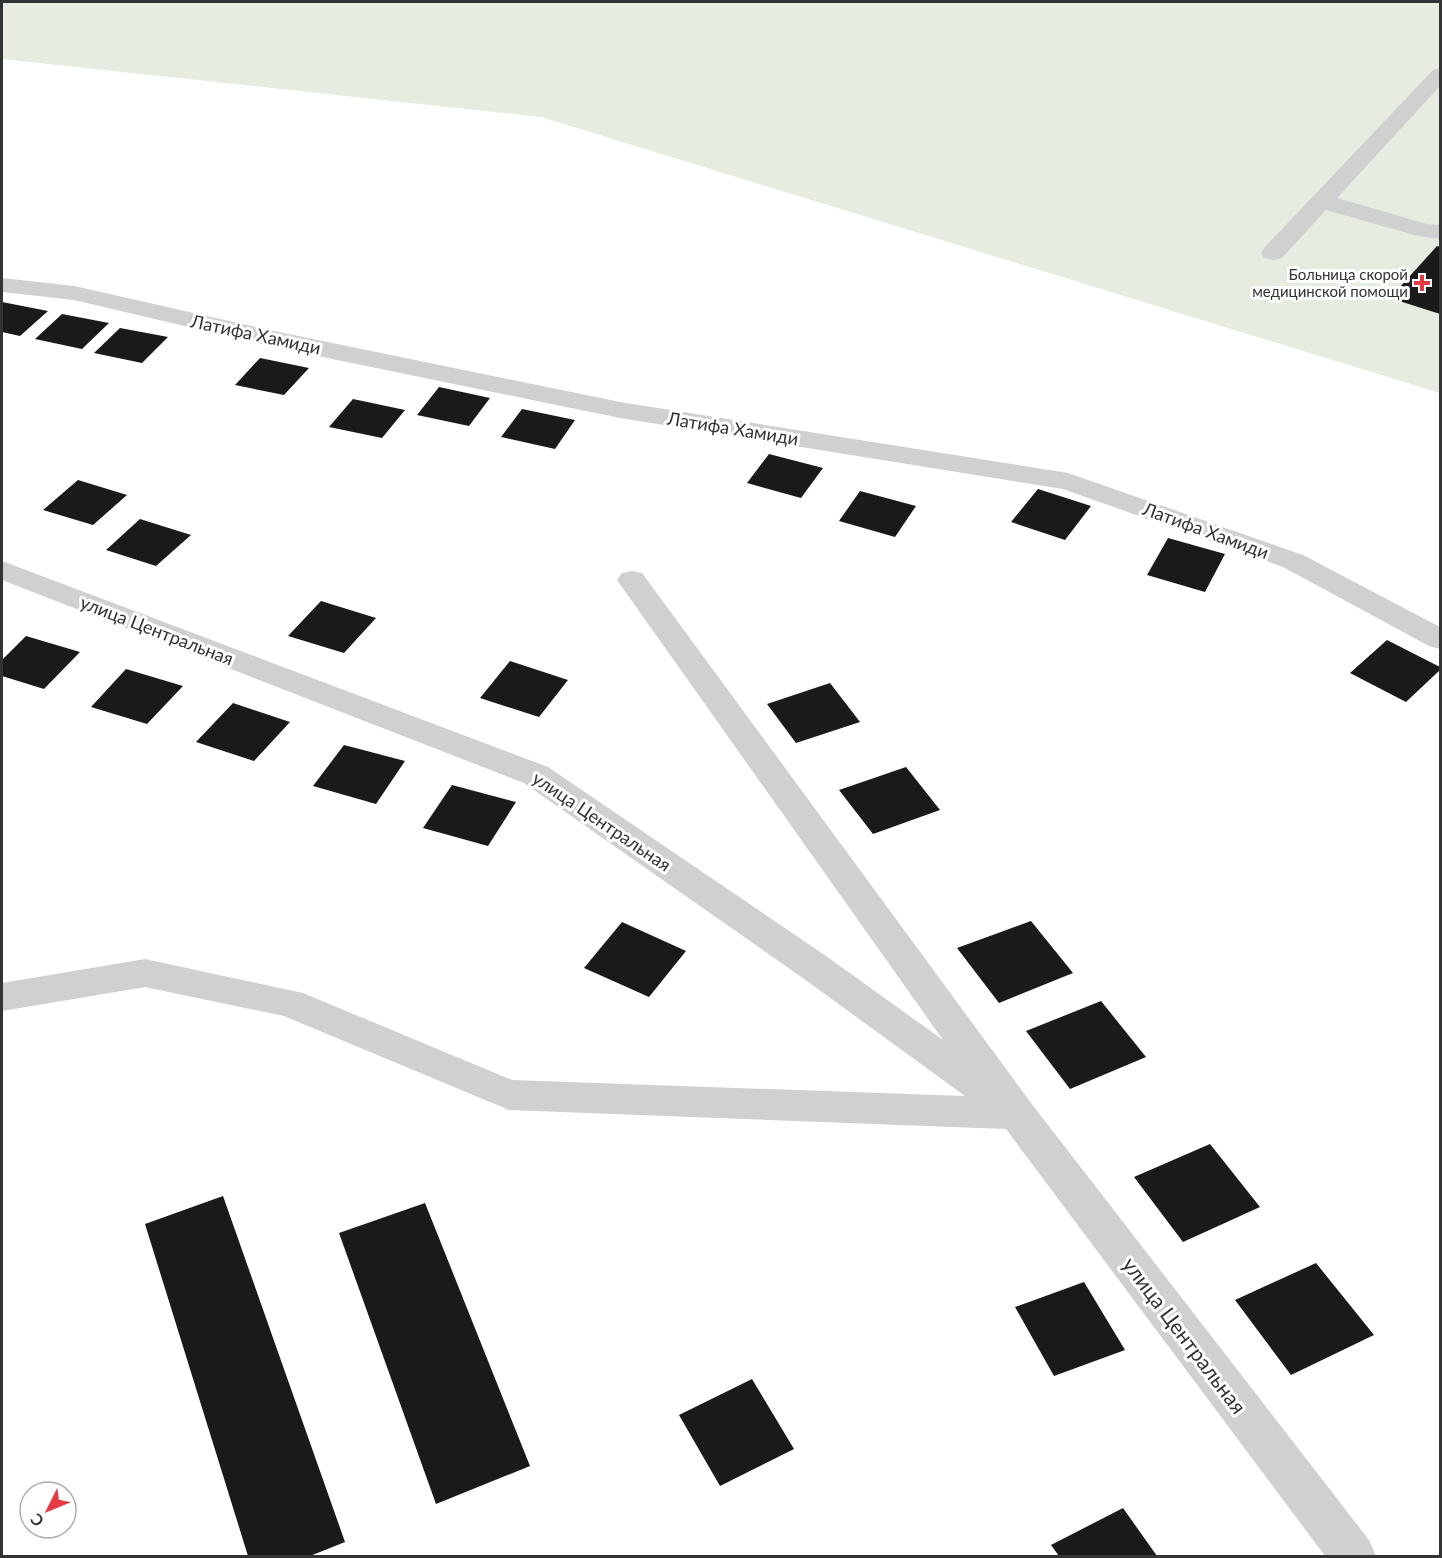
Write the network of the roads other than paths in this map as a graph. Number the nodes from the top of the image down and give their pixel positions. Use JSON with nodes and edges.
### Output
{"nodes":[{"id":1,"x":1440,"y":74,"type":"edge"},
{"id":2,"x":1322,"y":201,"type":"junction"},
{"id":3,"x":1440,"y":232,"type":"edge"},
{"id":4,"x":1273,"y":253,"type":"dead end"},
{"id":5,"x":2,"y":285,"type":"edge"},
{"id":6,"x":2,"y":570,"type":"edge"},
{"id":7,"x":632,"y":580,"type":"dead end"},
{"id":8,"x":1440,"y":639,"type":"edge"},
{"id":9,"x":2,"y":997,"type":"edge"},
{"id":10,"x":1017,"y":1114,"type":"junction"},
{"id":11,"x":1353,"y":1557,"type":"edge"}],
"edges":[{"from":1,"to":2,"type":"street"},
{"from":2,"to":3,"type":"street"},
{"from":2,"to":4,"type":"street"},
{"from":5,"to":8,"type":"street","name":"Латифа Хамиди"},
{"from":6,"to":10,"type":"street","name":"улица Центральная"},
{"from":7,"to":10,"type":"street","name":"улица Центральная"},
{"from":9,"to":10,"type":"street"},
{"from":10,"to":11,"type":"street","name":"улица Центральная"}]}
